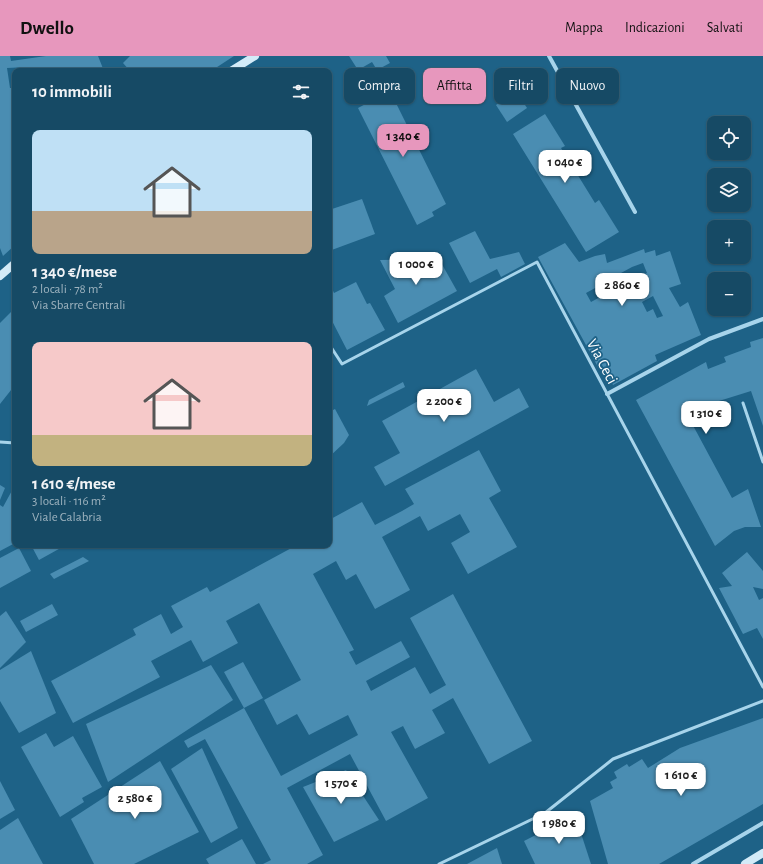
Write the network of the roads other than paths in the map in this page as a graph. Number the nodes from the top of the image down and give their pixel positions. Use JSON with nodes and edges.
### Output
{"nodes":[{"id":1,"x":255,"y":56,"type":"edge"},
{"id":2,"x":549,"y":56,"type":"edge"},
{"id":3,"x":236,"y":68,"type":"edge"},
{"id":4,"x":635,"y":212,"type":"dead end"},
{"id":5,"x":12,"y":266,"type":"edge"},
{"id":6,"x":0,"y":276,"type":"edge"},
{"id":7,"x":763,"y":319,"type":"edge"},
{"id":8,"x":332,"y":349,"type":"edge"},
{"id":9,"x":607,"y":394,"type":"junction"},
{"id":10,"x":743,"y":403,"type":"dead end"},
{"id":11,"x":0,"y":442,"type":"edge"},
{"id":12,"x":12,"y":443,"type":"edge"},
{"id":13,"x":763,"y":462,"type":"edge"},
{"id":14,"x":763,"y":687,"type":"edge"},
{"id":15,"x":763,"y":701,"type":"edge"},
{"id":16,"x":763,"y":823,"type":"edge"},
{"id":17,"x":763,"y":854,"type":"edge"},
{"id":18,"x":439,"y":864,"type":"edge"},
{"id":19,"x":693,"y":864,"type":"edge"},
{"id":20,"x":745,"y":864,"type":"edge"}],
"edges":[{"from":1,"to":3,"type":"street"},
{"from":2,"to":4,"type":"street"},
{"from":5,"to":6,"type":"street"},
{"from":7,"to":9,"type":"street"},
{"from":8,"to":9,"type":"lane","name":"Via Ceci"},
{"from":9,"to":14,"type":"lane","name":"Via Ceci"},
{"from":10,"to":13,"type":"lane"},
{"from":11,"to":12,"type":"lane"},
{"from":15,"to":18,"type":"lane"},
{"from":16,"to":19,"type":"street"},
{"from":17,"to":20,"type":"street"}]}
